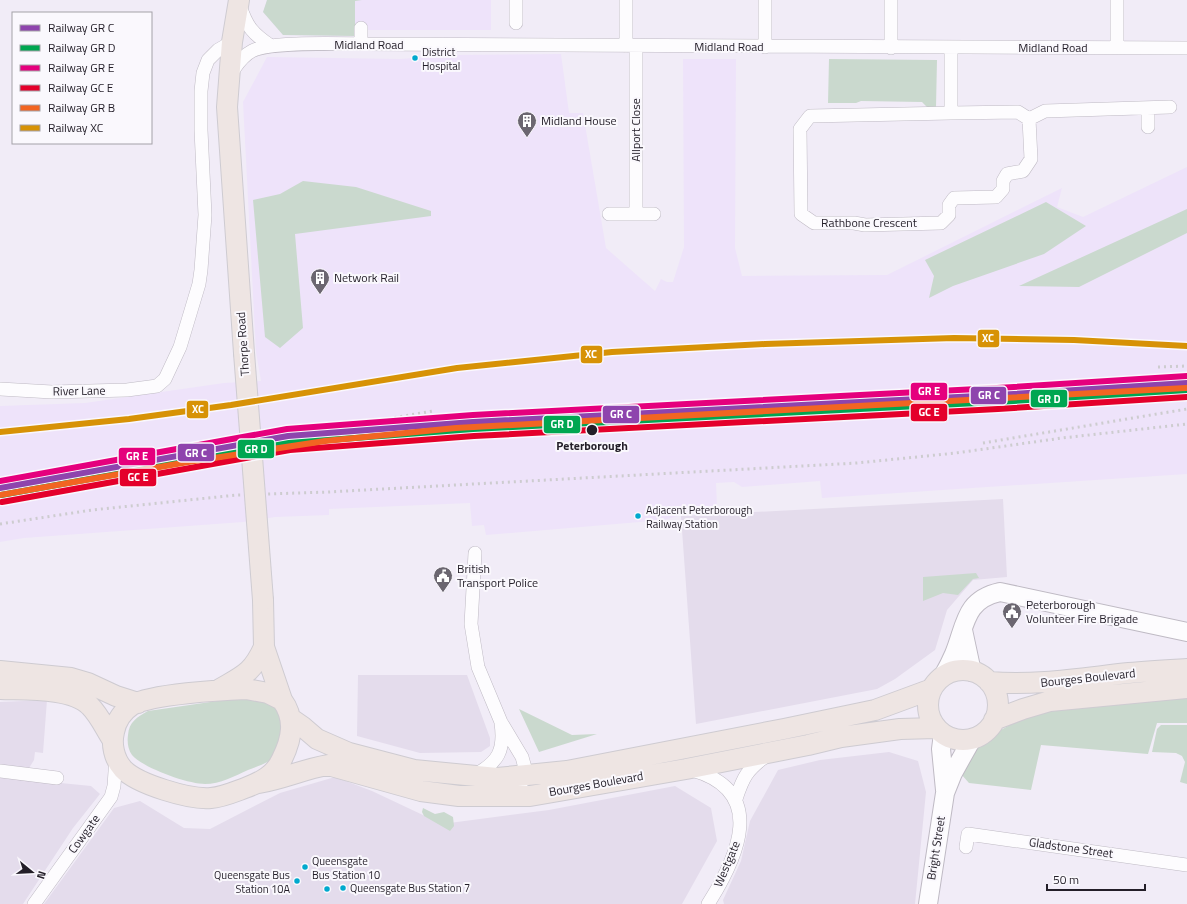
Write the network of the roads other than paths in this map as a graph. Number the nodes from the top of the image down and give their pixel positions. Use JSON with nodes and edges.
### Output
{"nodes":[{"id":1,"x":239,"y":0,"type":"edge"},
{"id":2,"x":516,"y":0,"type":"edge"},
{"id":3,"x":626,"y":0,"type":"edge"},
{"id":4,"x":765,"y":0,"type":"edge"},
{"id":5,"x":891,"y":0,"type":"edge"},
{"id":6,"x":1117,"y":0,"type":"edge"},
{"id":7,"x":516,"y":23,"type":"dead end"},
{"id":8,"x":361,"y":28,"type":"dead end"},
{"id":9,"x":232,"y":42,"type":"junction"},
{"id":10,"x":361,"y":44,"type":"junction"},
{"id":11,"x":271,"y":46,"type":"junction"},
{"id":12,"x":631,"y":46,"type":"junction"},
{"id":13,"x":765,"y":47,"type":"junction"},
{"id":14,"x":951,"y":47,"type":"junction"},
{"id":15,"x":892,"y":48,"type":"junction"},
{"id":16,"x":1117,"y":48,"type":"junction"},
{"id":17,"x":1187,"y":48,"type":"edge"},
{"id":18,"x":230,"y":75,"type":"junction"},
{"id":19,"x":1170,"y":107,"type":"dead end"},
{"id":20,"x":1148,"y":108,"type":"junction"},
{"id":21,"x":950,"y":113,"type":"junction"},
{"id":22,"x":1029,"y":119,"type":"junction"},
{"id":23,"x":1148,"y":127,"type":"dead end"},
{"id":24,"x":609,"y":214,"type":"dead end"},
{"id":25,"x":636,"y":214,"type":"junction"},
{"id":26,"x":654,"y":214,"type":"dead end"},
{"id":27,"x":0,"y":389,"type":"edge"},
{"id":28,"x":475,"y":553,"type":"dead end"},
{"id":29,"x":963,"y":626,"type":"junction"},
{"id":30,"x":1187,"y":632,"type":"edge"},
{"id":31,"x":264,"y":647,"type":"junction"},
{"id":32,"x":1187,"y":669,"type":"edge"},
{"id":33,"x":0,"y":671,"type":"edge"},
{"id":34,"x":972,"y":672,"type":"junction"},
{"id":35,"x":989,"y":682,"type":"junction"},
{"id":36,"x":937,"y":683,"type":"junction"},
{"id":37,"x":1187,"y":688,"type":"edge"},
{"id":38,"x":0,"y":689,"type":"edge"},
{"id":39,"x":218,"y":690,"type":"junction"},
{"id":40,"x":282,"y":700,"type":"junction"},
{"id":41,"x":138,"y":703,"type":"junction"},
{"id":42,"x":290,"y":718,"type":"junction"},
{"id":43,"x":994,"y":720,"type":"junction"},
{"id":44,"x":500,"y":722,"type":"junction"},
{"id":45,"x":939,"y":731,"type":"junction"},
{"id":46,"x":972,"y":739,"type":"junction"},
{"id":47,"x":114,"y":748,"type":"junction"},
{"id":48,"x":772,"y":751,"type":"junction"},
{"id":49,"x":686,"y":769,"type":"junction"},
{"id":50,"x":0,"y":771,"type":"edge"},
{"id":51,"x":528,"y":775,"type":"junction"},
{"id":52,"x":474,"y":776,"type":"junction"},
{"id":53,"x":57,"y":778,"type":"dead end"},
{"id":54,"x":259,"y":782,"type":"junction"},
{"id":55,"x":945,"y":793,"type":"junction"},
{"id":56,"x":502,"y":797,"type":"junction"},
{"id":57,"x":736,"y":799,"type":"junction"},
{"id":58,"x":966,"y":846,"type":"dead end"},
{"id":59,"x":1187,"y":865,"type":"edge"},
{"id":60,"x":928,"y":901,"type":"edge"},
{"id":61,"x":34,"y":904,"type":"edge"},
{"id":62,"x":708,"y":904,"type":"edge"}],
"edges":[{"from":1,"to":9,"type":"main road","name":"Thorpe Road"},
{"from":1,"to":11,"type":"street"},
{"from":2,"to":7,"type":"street"},
{"from":3,"to":12,"type":"street","name":"Allport Close"},
{"from":4,"to":13,"type":"street"},
{"from":5,"to":15,"type":"street"},
{"from":6,"to":16,"type":"street"},
{"from":8,"to":10,"type":"street"},
{"from":9,"to":18,"type":"main road","name":"Thorpe Road"},
{"from":9,"to":27,"type":"street","name":"River Lane"},
{"from":10,"to":11,"type":"street","name":"Midland Road"},
{"from":10,"to":12,"type":"street","name":"Midland Road"},
{"from":11,"to":18,"type":"street","name":"Midland Road"},
{"from":12,"to":13,"type":"street","name":"Midland Road"},
{"from":12,"to":25,"type":"street","name":"Allport Close"},
{"from":13,"to":15,"type":"street","name":"Midland Road"},
{"from":14,"to":15,"type":"street","name":"Midland Road"},
{"from":14,"to":16,"type":"street","name":"Midland Road"},
{"from":14,"to":21,"type":"street"},
{"from":16,"to":17,"type":"street","name":"Midland Road"},
{"from":18,"to":31,"type":"main road","name":"Thorpe Road","bridge":true},
{"from":19,"to":20,"type":"street"},
{"from":20,"to":22,"type":"street"},
{"from":20,"to":23,"type":"street"},
{"from":21,"to":22,"type":"street","name":"Rathbone Crescent"},
{"from":21,"to":22,"type":"street","name":"Rathbone Crescent"},
{"from":24,"to":25,"type":"street"},
{"from":25,"to":26,"type":"street"},
{"from":28,"to":44,"type":"street"},
{"from":29,"to":30,"type":"street"},
{"from":29,"to":34,"type":"street"},
{"from":29,"to":36,"type":"street"},
{"from":31,"to":39,"type":"main road","name":"Thorpe Road"},
{"from":31,"to":40,"type":"main road","name":"Thorpe Road"},
{"from":32,"to":35,"type":"main road","name":"Bourges Boulevard"},
{"from":33,"to":41,"type":"main road"},
{"from":34,"to":35,"type":"main road"},
{"from":34,"to":36,"type":"main road"},
{"from":35,"to":43,"type":"main road"},
{"from":36,"to":45,"type":"main road"},
{"from":36,"to":51,"type":"main road","name":"Bourges Boulevard"},
{"from":37,"to":43,"type":"main road","name":"Bourges Boulevard"},
{"from":38,"to":47,"type":"main road"},
{"from":39,"to":40,"type":"main road"},
{"from":39,"to":41,"type":"main road"},
{"from":40,"to":42,"type":"main road","name":"Thorpe Road"},
{"from":41,"to":47,"type":"main road"},
{"from":42,"to":52,"type":"main road","name":"Bourges Boulevard"},
{"from":42,"to":54,"type":"main road"},
{"from":43,"to":46,"type":"main road"},
{"from":44,"to":51,"type":"street"},
{"from":44,"to":52,"type":"street"},
{"from":45,"to":46,"type":"main road"},
{"from":45,"to":48,"type":"main road","name":"Bourges Boulevard"},
{"from":45,"to":55,"type":"street","name":"Bright Street"},
{"from":46,"to":55,"type":"street","name":"Bright Street"},
{"from":47,"to":54,"type":"main road"},
{"from":47,"to":61,"type":"street","name":"Cowgate"},
{"from":48,"to":49,"type":"main road","name":"Bourges Boulevard"},
{"from":48,"to":57,"type":"street","name":"Westgate"},
{"from":49,"to":56,"type":"main road","name":"Bourges Boulevard"},
{"from":49,"to":57,"type":"street"},
{"from":50,"to":53,"type":"street"},
{"from":51,"to":52,"type":"main road","name":"Bourges Boulevard"},
{"from":51,"to":56,"type":"street"},
{"from":54,"to":56,"type":"main road","name":"Bourges Boulevard"},
{"from":55,"to":60,"type":"street","name":"Bright Street"},
{"from":57,"to":62,"type":"street","name":"Westgate"},
{"from":58,"to":59,"type":"street","name":"Gladstone Street"}]}
